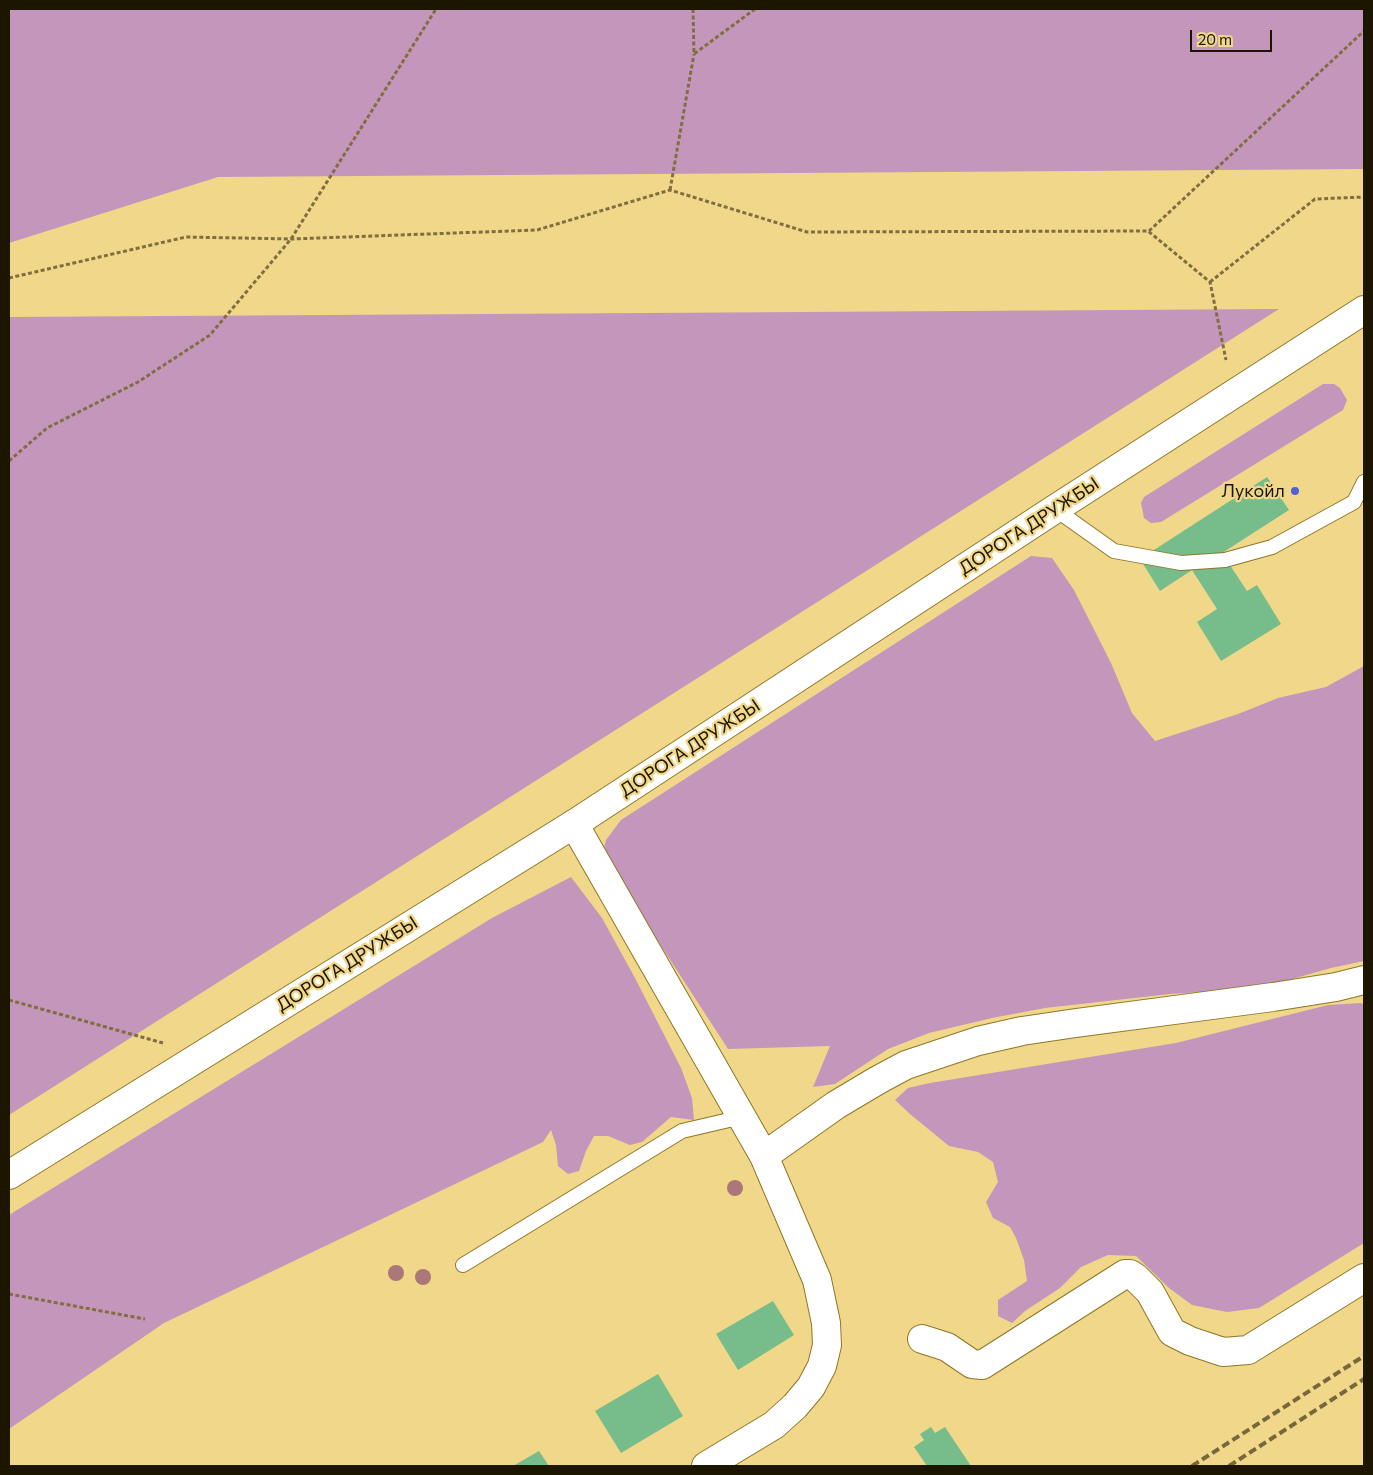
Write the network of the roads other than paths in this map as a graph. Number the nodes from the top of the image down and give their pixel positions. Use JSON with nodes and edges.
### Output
{"nodes":[{"id":1,"x":1364,"y":310,"type":"edge"},
{"id":2,"x":1364,"y":482,"type":"edge"},
{"id":3,"x":1055,"y":509,"type":"junction"},
{"id":4,"x":574,"y":824,"type":"junction"},
{"id":5,"x":1364,"y":980,"type":"edge"},
{"id":6,"x":742,"y":1117,"type":"junction"},
{"id":7,"x":764,"y":1156,"type":"junction"},
{"id":8,"x":9,"y":1175,"type":"edge"},
{"id":9,"x":463,"y":1265,"type":"dead end"},
{"id":10,"x":1364,"y":1278,"type":"edge"},
{"id":11,"x":922,"y":1339,"type":"dead end"},
{"id":12,"x":706,"y":1466,"type":"edge"}],
"edges":[{"from":1,"to":3,"type":"street","name":"ДОРОГА ДРУЖБЫ"},
{"from":2,"to":3,"type":"lane"},
{"from":3,"to":4,"type":"street","name":"ДОРОГА ДРУЖБЫ"},
{"from":4,"to":6,"type":"street"},
{"from":4,"to":8,"type":"street","name":"ДОРОГА ДРУЖБЫ"},
{"from":5,"to":7,"type":"street"},
{"from":6,"to":7,"type":"street"},
{"from":6,"to":9,"type":"lane"},
{"from":7,"to":12,"type":"street"},
{"from":10,"to":11,"type":"street"}]}
